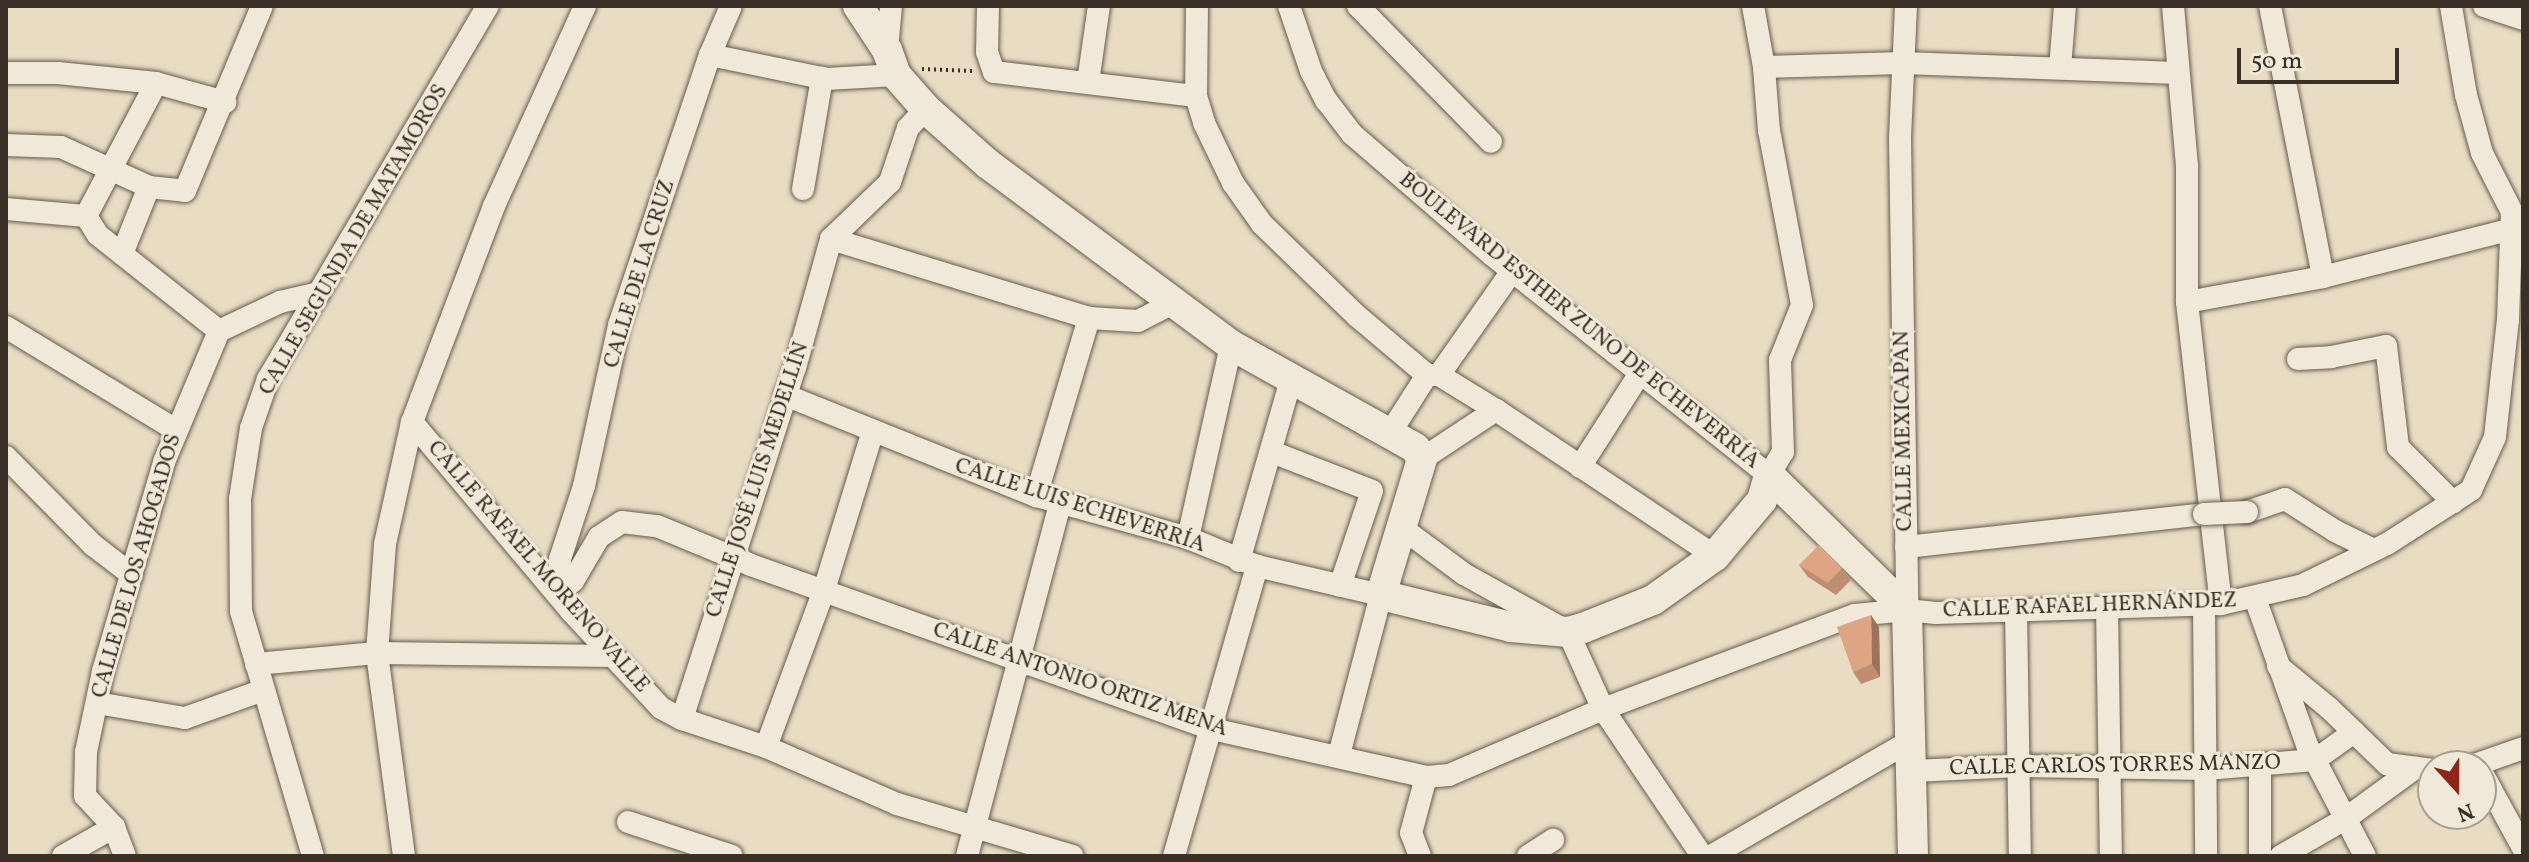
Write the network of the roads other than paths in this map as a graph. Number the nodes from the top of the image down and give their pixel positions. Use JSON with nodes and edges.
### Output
{"nodes":[{"id":1,"x":262,"y":6,"type":"edge"},
{"id":2,"x":488,"y":6,"type":"edge"},
{"id":3,"x":585,"y":6,"type":"edge"},
{"id":4,"x":731,"y":6,"type":"edge"},
{"id":5,"x":858,"y":6,"type":"edge"},
{"id":6,"x":891,"y":6,"type":"edge"},
{"id":7,"x":988,"y":6,"type":"edge"},
{"id":8,"x":1099,"y":6,"type":"edge"},
{"id":9,"x":1197,"y":6,"type":"edge"},
{"id":10,"x":1289,"y":6,"type":"edge"},
{"id":11,"x":1358,"y":6,"type":"edge"},
{"id":12,"x":1753,"y":6,"type":"edge"},
{"id":13,"x":1906,"y":6,"type":"edge"},
{"id":14,"x":2065,"y":6,"type":"edge"},
{"id":15,"x":2173,"y":6,"type":"edge"},
{"id":16,"x":2270,"y":6,"type":"edge"},
{"id":17,"x":2451,"y":6,"type":"edge"},
{"id":18,"x":2484,"y":6,"type":"edge"},
{"id":19,"x":2523,"y":19,"type":"edge"},
{"id":20,"x":710,"y":55,"type":"junction"},
{"id":21,"x":892,"y":62,"type":"junction"},
{"id":22,"x":1903,"y":63,"type":"junction"},
{"id":23,"x":1764,"y":67,"type":"junction"},
{"id":24,"x":2060,"y":68,"type":"junction"},
{"id":25,"x":6,"y":73,"type":"edge"},
{"id":26,"x":2178,"y":73,"type":"junction"},
{"id":27,"x":822,"y":78,"type":"junction"},
{"id":28,"x":1088,"y":82,"type":"junction"},
{"id":29,"x":156,"y":83,"type":"junction"},
{"id":30,"x":1196,"y":96,"type":"junction"},
{"id":31,"x":225,"y":102,"type":"junction"},
{"id":32,"x":926,"y":109,"type":"junction"},
{"id":33,"x":1491,"y":142,"type":"dead end"},
{"id":34,"x":6,"y":145,"type":"edge"},
{"id":35,"x":108,"y":169,"type":"junction"},
{"id":36,"x":149,"y":187,"type":"junction"},
{"id":37,"x":803,"y":189,"type":"dead end"},
{"id":38,"x":6,"y":209,"type":"edge"},
{"id":39,"x":86,"y":216,"type":"junction"},
{"id":40,"x":2515,"y":220,"type":"edge"},
{"id":41,"x":831,"y":239,"type":"junction"},
{"id":42,"x":122,"y":254,"type":"junction"},
{"id":43,"x":1512,"y":271,"type":"junction"},
{"id":44,"x":2323,"y":277,"type":"junction"},
{"id":45,"x":319,"y":293,"type":"junction"},
{"id":46,"x":2187,"y":302,"type":"junction"},
{"id":47,"x":1173,"y":303,"type":"junction"},
{"id":48,"x":1089,"y":318,"type":"junction"},
{"id":49,"x":6,"y":327,"type":"edge"},
{"id":50,"x":219,"y":331,"type":"junction"},
{"id":51,"x":1231,"y":345,"type":"junction"},
{"id":52,"x":2298,"y":359,"type":"dead end"},
{"id":53,"x":1640,"y":373,"type":"junction"},
{"id":54,"x":1433,"y":375,"type":"junction"},
{"id":55,"x":1291,"y":380,"type":"junction"},
{"id":56,"x":785,"y":395,"type":"junction"},
{"id":57,"x":1496,"y":410,"type":"junction"},
{"id":58,"x":412,"y":422,"type":"junction"},
{"id":59,"x":176,"y":430,"type":"junction"},
{"id":60,"x":873,"y":431,"type":"junction"},
{"id":61,"x":1390,"y":433,"type":"junction"},
{"id":62,"x":1272,"y":452,"type":"junction"},
{"id":63,"x":6,"y":457,"type":"edge"},
{"id":64,"x":1422,"y":459,"type":"junction"},
{"id":65,"x":1580,"y":467,"type":"junction"},
{"id":66,"x":1769,"y":475,"type":"junction"},
{"id":67,"x":1036,"y":496,"type":"junction"},
{"id":68,"x":2453,"y":502,"type":"junction"},
{"id":69,"x":1060,"y":503,"type":"junction"},
{"id":70,"x":1402,"y":528,"type":"junction"},
{"id":71,"x":1188,"y":538,"type":"junction"},
{"id":72,"x":1906,"y":547,"type":"junction"},
{"id":73,"x":2374,"y":550,"type":"junction"},
{"id":74,"x":735,"y":556,"type":"junction"},
{"id":75,"x":1715,"y":556,"type":"junction"},
{"id":76,"x":1248,"y":563,"type":"junction"},
{"id":77,"x":132,"y":575,"type":"junction"},
{"id":78,"x":1340,"y":586,"type":"junction"},
{"id":79,"x":824,"y":590,"type":"junction"},
{"id":80,"x":557,"y":594,"type":"junction"},
{"id":81,"x":1381,"y":595,"type":"junction"},
{"id":82,"x":2263,"y":596,"type":"junction"},
{"id":83,"x":2213,"y":605,"type":"junction"},
{"id":84,"x":2107,"y":607,"type":"junction"},
{"id":85,"x":1907,"y":610,"type":"junction"},
{"id":86,"x":2016,"y":610,"type":"junction"},
{"id":87,"x":1568,"y":632,"type":"junction"},
{"id":88,"x":377,"y":653,"type":"junction"},
{"id":89,"x":613,"y":656,"type":"junction"},
{"id":90,"x":1017,"y":661,"type":"junction"},
{"id":91,"x":256,"y":664,"type":"junction"},
{"id":92,"x":2277,"y":665,"type":"junction"},
{"id":93,"x":263,"y":690,"type":"junction"},
{"id":94,"x":97,"y":703,"type":"junction"},
{"id":95,"x":1603,"y":709,"type":"junction"},
{"id":96,"x":682,"y":719,"type":"junction"},
{"id":97,"x":1212,"y":729,"type":"junction"},
{"id":98,"x":2354,"y":732,"type":"junction"},
{"id":99,"x":1912,"y":740,"type":"junction"},
{"id":100,"x":766,"y":747,"type":"junction"},
{"id":101,"x":2523,"y":748,"type":"edge"},
{"id":102,"x":1339,"y":755,"type":"junction"},
{"id":103,"x":2497,"y":759,"type":"edge"},
{"id":104,"x":2315,"y":760,"type":"junction"},
{"id":105,"x":2260,"y":765,"type":"junction"},
{"id":106,"x":2019,"y":766,"type":"junction"},
{"id":107,"x":2112,"y":767,"type":"junction"},
{"id":108,"x":2417,"y":768,"type":"edge"},
{"id":109,"x":2206,"y":769,"type":"junction"},
{"id":110,"x":1913,"y":771,"type":"junction"},
{"id":111,"x":2417,"y":773,"type":"edge"},
{"id":112,"x":1426,"y":777,"type":"junction"},
{"id":113,"x":2497,"y":802,"type":"edge"},
{"id":114,"x":2345,"y":819,"type":"junction"},
{"id":115,"x":628,"y":822,"type":"dead end"},
{"id":116,"x":114,"y":827,"type":"junction"},
{"id":117,"x":973,"y":828,"type":"junction"},
{"id":118,"x":1553,"y":840,"type":"dead end"},
{"id":119,"x":2523,"y":848,"type":"edge"},
{"id":120,"x":1713,"y":855,"type":"edge"},
{"id":121,"x":63,"y":856,"type":"edge"},
{"id":122,"x":125,"y":856,"type":"edge"},
{"id":123,"x":313,"y":856,"type":"edge"},
{"id":124,"x":404,"y":856,"type":"edge"},
{"id":125,"x":732,"y":856,"type":"edge"},
{"id":126,"x":967,"y":856,"type":"edge"},
{"id":127,"x":1072,"y":856,"type":"edge"},
{"id":128,"x":1174,"y":856,"type":"edge"},
{"id":129,"x":1420,"y":856,"type":"edge"},
{"id":130,"x":1528,"y":856,"type":"edge"},
{"id":131,"x":1913,"y":856,"type":"edge"},
{"id":132,"x":2020,"y":856,"type":"edge"},
{"id":133,"x":2111,"y":856,"type":"edge"},
{"id":134,"x":2206,"y":856,"type":"edge"},
{"id":135,"x":2260,"y":856,"type":"edge"},
{"id":136,"x":2281,"y":856,"type":"edge"},
{"id":137,"x":2365,"y":856,"type":"edge"}],
"edges":[{"from":1,"to":31,"type":"street"},
{"from":2,"to":45,"type":"street","name":"CALLE SEGUNDA DE MATAMOROS"},
{"from":3,"to":58,"type":"street"},
{"from":4,"to":20,"type":"street","name":"CALLE DE LA CRUZ"},
{"from":5,"to":21,"type":"street"},
{"from":6,"to":21,"type":"street"},
{"from":7,"to":28,"type":"street"},
{"from":8,"to":28,"type":"street"},
{"from":9,"to":30,"type":"street"},
{"from":10,"to":43,"type":"street","name":"BOULEVARD ESTHER ZUNO DE ECHEVERRÍA"},
{"from":11,"to":33,"type":"street"},
{"from":12,"to":23,"type":"street"},
{"from":13,"to":22,"type":"street","name":"CALLE MEXICAPAN"},
{"from":14,"to":24,"type":"street"},
{"from":15,"to":26,"type":"street"},
{"from":16,"to":44,"type":"street"},
{"from":17,"to":40,"type":"street"},
{"from":18,"to":19,"type":"street"},
{"from":20,"to":27,"type":"street"},
{"from":20,"to":80,"type":"street","name":"CALLE DE LA CRUZ"},
{"from":21,"to":27,"type":"street"},
{"from":21,"to":32,"type":"street"},
{"from":22,"to":23,"type":"street"},
{"from":22,"to":24,"type":"street"},
{"from":22,"to":72,"type":"street","name":"CALLE MEXICAPAN"},
{"from":23,"to":66,"type":"street"},
{"from":24,"to":26,"type":"street"},
{"from":25,"to":29,"type":"street"},
{"from":26,"to":46,"type":"street"},
{"from":27,"to":37,"type":"street"},
{"from":28,"to":30,"type":"street"},
{"from":29,"to":31,"type":"street"},
{"from":29,"to":35,"type":"street"},
{"from":30,"to":54,"type":"street"},
{"from":31,"to":36,"type":"street"},
{"from":32,"to":41,"type":"street"},
{"from":32,"to":47,"type":"street"},
{"from":34,"to":35,"type":"street"},
{"from":35,"to":36,"type":"street"},
{"from":35,"to":39,"type":"street"},
{"from":36,"to":42,"type":"street"},
{"from":38,"to":39,"type":"street"},
{"from":39,"to":42,"type":"street"},
{"from":40,"to":44,"type":"street"},
{"from":40,"to":68,"type":"street","name":"CALLE RAFAEL HERNÁNDEZ"},
{"from":41,"to":48,"type":"street"},
{"from":41,"to":56,"type":"street","name":"CALLE JOSÉ LUIS MEDELLÍN"},
{"from":42,"to":50,"type":"street"},
{"from":43,"to":53,"type":"street","name":"BOULEVARD ESTHER ZUNO DE ECHEVERRÍA"},
{"from":43,"to":54,"type":"street"},
{"from":44,"to":46,"type":"street"},
{"from":45,"to":50,"type":"street"},
{"from":45,"to":91,"type":"street","name":"CALLE SEGUNDA DE MATAMOROS"},
{"from":46,"to":83,"type":"street"},
{"from":47,"to":48,"type":"street"},
{"from":47,"to":51,"type":"street"},
{"from":48,"to":67,"type":"street"},
{"from":49,"to":59,"type":"street"},
{"from":50,"to":59,"type":"street","name":"CALLE DE LOS AHOGADOS"},
{"from":51,"to":55,"type":"street"},
{"from":51,"to":71,"type":"street"},
{"from":52,"to":68,"type":"street"},
{"from":53,"to":65,"type":"street"},
{"from":53,"to":66,"type":"street","name":"BOULEVARD ESTHER ZUNO DE ECHEVERRÍA"},
{"from":54,"to":57,"type":"street"},
{"from":54,"to":61,"type":"street"},
{"from":55,"to":61,"type":"street"},
{"from":55,"to":62,"type":"street"},
{"from":56,"to":60,"type":"street","name":"CALLE LUIS ECHEVERRÍA"},
{"from":56,"to":74,"type":"street","name":"CALLE JOSÉ LUIS MEDELLÍN"},
{"from":57,"to":64,"type":"street"},
{"from":57,"to":65,"type":"street"},
{"from":58,"to":80,"type":"street","name":"CALLE RAFAEL MORENO VALLE"},
{"from":58,"to":88,"type":"street"},
{"from":59,"to":77,"type":"street","name":"CALLE DE LOS AHOGADOS"},
{"from":60,"to":67,"type":"street","name":"CALLE LUIS ECHEVERRÍA"},
{"from":60,"to":79,"type":"street"},
{"from":61,"to":64,"type":"street"},
{"from":62,"to":76,"type":"street"},
{"from":62,"to":78,"type":"street"},
{"from":63,"to":77,"type":"street"},
{"from":64,"to":70,"type":"street"},
{"from":65,"to":75,"type":"street"},
{"from":66,"to":75,"type":"street"},
{"from":66,"to":85,"type":"street","name":"BOULEVARD ESTHER ZUNO DE ECHEVERRÍA"},
{"from":67,"to":69,"type":"street","name":"CALLE LUIS ECHEVERRÍA"},
{"from":68,"to":73,"type":"street","name":"CALLE RAFAEL HERNÁNDEZ"},
{"from":69,"to":71,"type":"street","name":"CALLE LUIS ECHEVERRÍA"},
{"from":69,"to":90,"type":"street"},
{"from":70,"to":81,"type":"street"},
{"from":70,"to":87,"type":"street"},
{"from":71,"to":76,"type":"street","name":"CALLE LUIS ECHEVERRÍA"},
{"from":72,"to":73,"type":"street","bridge":true},
{"from":72,"to":85,"type":"street","name":"CALLE MEXICAPAN"},
{"from":73,"to":82,"type":"street","name":"CALLE RAFAEL HERNÁNDEZ"},
{"from":74,"to":79,"type":"street","name":"CALLE ANTONIO ORTIZ MENA"},
{"from":74,"to":80,"type":"street","name":"CALLE ANTONIO ORTIZ MENA"},
{"from":74,"to":96,"type":"street","name":"CALLE JOSÉ LUIS MEDELLÍN"},
{"from":75,"to":87,"type":"street"},
{"from":76,"to":78,"type":"street","name":"CALLE LUIS ECHEVERRÍA"},
{"from":76,"to":97,"type":"street"},
{"from":77,"to":94,"type":"street","name":"CALLE DE LOS AHOGADOS"},
{"from":78,"to":81,"type":"street","name":"CALLE LUIS ECHEVERRÍA"},
{"from":79,"to":90,"type":"street","name":"CALLE ANTONIO ORTIZ MENA"},
{"from":79,"to":100,"type":"street"},
{"from":80,"to":89,"type":"street","name":"CALLE RAFAEL MORENO VALLE"},
{"from":81,"to":87,"type":"street"},
{"from":81,"to":102,"type":"street"},
{"from":82,"to":83,"type":"street","name":"CALLE RAFAEL HERNÁNDEZ"},
{"from":82,"to":92,"type":"street"},
{"from":83,"to":84,"type":"street","name":"CALLE RAFAEL HERNÁNDEZ"},
{"from":83,"to":109,"type":"street"},
{"from":84,"to":86,"type":"street","name":"CALLE RAFAEL HERNÁNDEZ"},
{"from":84,"to":107,"type":"street"},
{"from":85,"to":86,"type":"street","name":"CALLE RAFAEL HERNÁNDEZ"},
{"from":85,"to":95,"type":"street","name":"CALLE ANTONIO ORTIZ MENA"},
{"from":85,"to":99,"type":"street","name":"CALLE MEXICAPAN"},
{"from":86,"to":106,"type":"street"},
{"from":87,"to":95,"type":"street"},
{"from":88,"to":89,"type":"street"},
{"from":88,"to":91,"type":"street"},
{"from":88,"to":124,"type":"street"},
{"from":89,"to":96,"type":"street","name":"CALLE RAFAEL MORENO VALLE"},
{"from":90,"to":97,"type":"street","name":"CALLE ANTONIO ORTIZ MENA"},
{"from":90,"to":117,"type":"street"},
{"from":91,"to":93,"type":"street","name":"CALLE SEGUNDA DE MATAMOROS"},
{"from":92,"to":98,"type":"street"},
{"from":92,"to":104,"type":"street"},
{"from":93,"to":94,"type":"street"},
{"from":93,"to":123,"type":"street","name":"CALLE SEGUNDA DE MATAMOROS"},
{"from":94,"to":116,"type":"street","name":"CALLE DE LOS AHOGADOS"},
{"from":95,"to":112,"type":"street","name":"CALLE ANTONIO ORTIZ MENA"},
{"from":95,"to":120,"type":"street"},
{"from":96,"to":100,"type":"street","name":"CALLE RAFAEL MORENO VALLE"},
{"from":97,"to":102,"type":"street","name":"CALLE ANTONIO ORTIZ MENA"},
{"from":97,"to":128,"type":"street"},
{"from":98,"to":104,"type":"street"},
{"from":98,"to":108,"type":"street"},
{"from":99,"to":110,"type":"street","name":"CALLE MEXICAPAN"},
{"from":99,"to":120,"type":"street"},
{"from":100,"to":117,"type":"street","name":"CALLE RAFAEL MORENO VALLE"},
{"from":101,"to":103,"type":"street"},
{"from":102,"to":112,"type":"street","name":"CALLE ANTONIO ORTIZ MENA"},
{"from":104,"to":105,"type":"street","name":"CALLE CARLOS TORRES MANZO"},
{"from":104,"to":114,"type":"street"},
{"from":105,"to":109,"type":"street","name":"CALLE CARLOS TORRES MANZO"},
{"from":105,"to":135,"type":"street"},
{"from":106,"to":107,"type":"street","name":"CALLE CARLOS TORRES MANZO"},
{"from":106,"to":110,"type":"street","name":"CALLE CARLOS TORRES MANZO"},
{"from":106,"to":132,"type":"street"},
{"from":107,"to":109,"type":"street","name":"CALLE CARLOS TORRES MANZO"},
{"from":107,"to":133,"type":"street"},
{"from":109,"to":134,"type":"street"},
{"from":110,"to":131,"type":"street","name":"CALLE MEXICAPAN"},
{"from":111,"to":114,"type":"street"},
{"from":112,"to":129,"type":"street"},
{"from":113,"to":119,"type":"street"},
{"from":114,"to":136,"type":"street"},
{"from":114,"to":137,"type":"street"},
{"from":115,"to":125,"type":"street"},
{"from":116,"to":121,"type":"street"},
{"from":116,"to":122,"type":"street","name":"CALLE DE LOS AHOGADOS"},
{"from":117,"to":126,"type":"street"},
{"from":117,"to":127,"type":"street","name":"CALLE RAFAEL MORENO VALLE"},
{"from":118,"to":130,"type":"street"}]}
